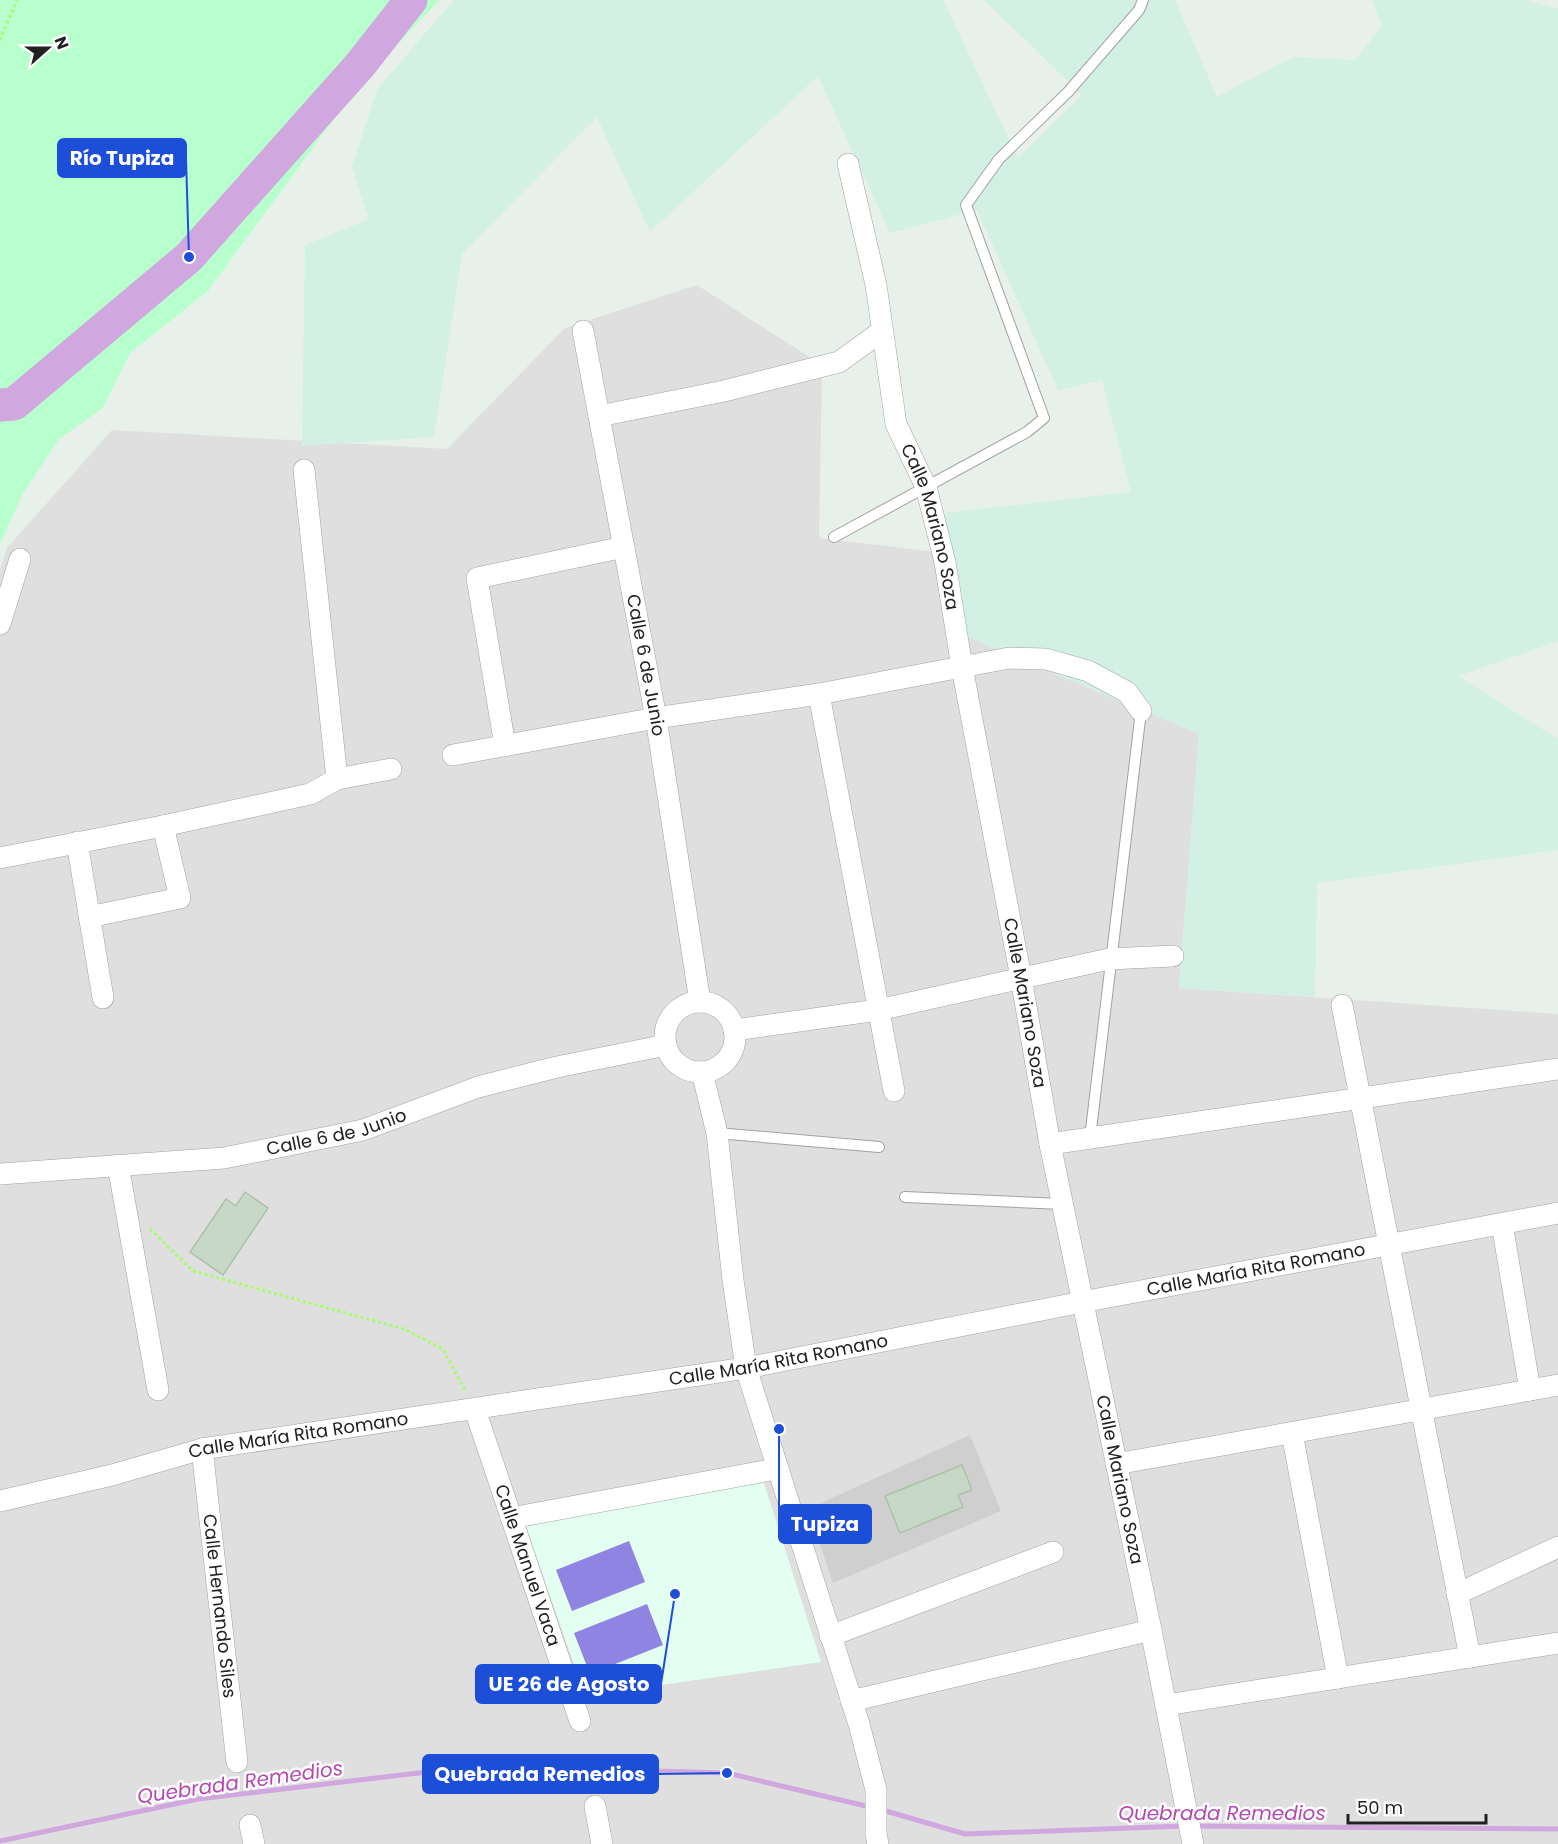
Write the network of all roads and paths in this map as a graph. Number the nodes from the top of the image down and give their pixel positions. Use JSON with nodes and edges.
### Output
{"nodes":[{"id":1,"x":17,"y":0,"type":"edge"},
{"id":2,"x":1143,"y":0,"type":"edge"},
{"id":3,"x":0,"y":40,"type":"edge"},
{"id":4,"x":848,"y":164,"type":"dead end"},
{"id":5,"x":583,"y":331,"type":"dead end"},
{"id":6,"x":882,"y":331,"type":"junction"},
{"id":7,"x":599,"y":416,"type":"junction"},
{"id":8,"x":304,"y":470,"type":"dead end"},
{"id":9,"x":926,"y":487,"type":"junction"},
{"id":10,"x":834,"y":537,"type":"dead end"},
{"id":11,"x":624,"y":547,"type":"junction"},
{"id":12,"x":20,"y":559,"type":"dead end"},
{"id":13,"x":0,"y":624,"type":"edge"},
{"id":14,"x":962,"y":667,"type":"junction"},
{"id":15,"x":819,"y":694,"type":"junction"},
{"id":16,"x":1141,"y":711,"type":"joint"},
{"id":17,"x":656,"y":718,"type":"junction"},
{"id":18,"x":505,"y":746,"type":"junction"},
{"id":19,"x":453,"y":755,"type":"dead end"},
{"id":20,"x":391,"y":769,"type":"dead end"},
{"id":21,"x":338,"y":779,"type":"junction"},
{"id":22,"x":163,"y":826,"type":"junction"},
{"id":23,"x":77,"y":842,"type":"junction"},
{"id":24,"x":0,"y":858,"type":"edge"},
{"id":25,"x":89,"y":916,"type":"junction"},
{"id":26,"x":1173,"y":956,"type":"dead end"},
{"id":27,"x":1111,"y":959,"type":"junction"},
{"id":28,"x":1021,"y":978,"type":"junction"},
{"id":29,"x":103,"y":998,"type":"dead end"},
{"id":30,"x":700,"y":1002,"type":"junction"},
{"id":31,"x":1342,"y":1005,"type":"dead end"},
{"id":32,"x":878,"y":1010,"type":"junction"},
{"id":33,"x":734,"y":1030,"type":"junction"},
{"id":34,"x":666,"y":1045,"type":"junction"},
{"id":35,"x":1558,"y":1069,"type":"edge"},
{"id":36,"x":702,"y":1072,"type":"junction"},
{"id":37,"x":894,"y":1091,"type":"dead end"},
{"id":38,"x":1361,"y":1098,"type":"junction"},
{"id":39,"x":717,"y":1133,"type":"junction"},
{"id":40,"x":1090,"y":1138,"type":"junction"},
{"id":41,"x":1050,"y":1144,"type":"junction"},
{"id":42,"x":879,"y":1147,"type":"dead end"},
{"id":43,"x":118,"y":1166,"type":"junction"},
{"id":44,"x":0,"y":1174,"type":"edge"},
{"id":45,"x":905,"y":1197,"type":"dead end"},
{"id":46,"x":1062,"y":1204,"type":"junction"},
{"id":47,"x":125,"y":1205,"type":"junction"},
{"id":48,"x":1558,"y":1213,"type":"edge"},
{"id":49,"x":1502,"y":1224,"type":"junction"},
{"id":50,"x":1389,"y":1245,"type":"junction"},
{"id":51,"x":1082,"y":1302,"type":"junction"},
{"id":52,"x":746,"y":1368,"type":"junction"},
{"id":53,"x":1558,"y":1385,"type":"edge"},
{"id":54,"x":158,"y":1390,"type":"dead end"},
{"id":55,"x":1530,"y":1390,"type":"junction"},
{"id":56,"x":475,"y":1410,"type":"junction"},
{"id":57,"x":1421,"y":1410,"type":"junction"},
{"id":58,"x":1292,"y":1433,"type":"junction"},
{"id":59,"x":202,"y":1449,"type":"junction"},
{"id":60,"x":1116,"y":1464,"type":"junction"},
{"id":61,"x":776,"y":1469,"type":"junction"},
{"id":62,"x":0,"y":1501,"type":"edge"},
{"id":63,"x":511,"y":1518,"type":"junction"},
{"id":64,"x":1558,"y":1547,"type":"edge"},
{"id":65,"x":1053,"y":1552,"type":"dead end"},
{"id":66,"x":1457,"y":1594,"type":"junction"},
{"id":67,"x":1151,"y":1630,"type":"junction"},
{"id":68,"x":830,"y":1636,"type":"junction"},
{"id":69,"x":1558,"y":1643,"type":"edge"},
{"id":70,"x":1470,"y":1657,"type":"junction"},
{"id":71,"x":1338,"y":1678,"type":"junction"},
{"id":72,"x":851,"y":1701,"type":"junction"},
{"id":73,"x":1166,"y":1705,"type":"junction"},
{"id":74,"x":580,"y":1721,"type":"dead end"},
{"id":75,"x":237,"y":1762,"type":"dead end"},
{"id":76,"x":595,"y":1806,"type":"dead end"},
{"id":77,"x":877,"y":1838,"type":"edge"},
{"id":78,"x":602,"y":1844,"type":"edge"},
{"id":79,"x":1193,"y":1844,"type":"edge"}],
"edges":[{"from":1,"to":3,"type":"path"},
{"from":2,"to":9,"type":"lane"},
{"from":4,"to":6,"type":"street","name":"Calle Mariano Soza"},
{"from":5,"to":7,"type":"street","name":"Calle 6 de Junio"},
{"from":6,"to":7,"type":"street"},
{"from":6,"to":9,"type":"street","name":"Calle Mariano Soza"},
{"from":7,"to":11,"type":"street","name":"Calle 6 de Junio"},
{"from":8,"to":21,"type":"street"},
{"from":9,"to":10,"type":"lane"},
{"from":9,"to":14,"type":"street","name":"Calle Mariano Soza"},
{"from":11,"to":17,"type":"street","name":"Calle 6 de Junio"},
{"from":11,"to":18,"type":"street"},
{"from":12,"to":13,"type":"street"},
{"from":14,"to":15,"type":"street"},
{"from":14,"to":16,"type":"street"},
{"from":14,"to":28,"type":"street","name":"Calle Mariano Soza"},
{"from":15,"to":17,"type":"street"},
{"from":15,"to":32,"type":"street"},
{"from":16,"to":27,"type":"lane"},
{"from":17,"to":18,"type":"street"},
{"from":17,"to":30,"type":"street","name":"Calle 6 de Junio"},
{"from":18,"to":19,"type":"street"},
{"from":20,"to":21,"type":"street"},
{"from":21,"to":22,"type":"street"},
{"from":22,"to":23,"type":"street"},
{"from":22,"to":25,"type":"street"},
{"from":23,"to":24,"type":"street"},
{"from":23,"to":25,"type":"street"},
{"from":25,"to":29,"type":"street"},
{"from":26,"to":27,"type":"street"},
{"from":27,"to":28,"type":"street"},
{"from":27,"to":40,"type":"lane"},
{"from":28,"to":32,"type":"street"},
{"from":28,"to":41,"type":"street","name":"Calle Mariano Soza"},
{"from":30,"to":33,"type":"street"},
{"from":30,"to":34,"type":"street"},
{"from":31,"to":38,"type":"street"},
{"from":32,"to":33,"type":"street"},
{"from":32,"to":37,"type":"street"},
{"from":33,"to":36,"type":"street"},
{"from":34,"to":36,"type":"street"},
{"from":34,"to":43,"type":"street","name":"Calle 6 de Junio"},
{"from":35,"to":38,"type":"street"},
{"from":36,"to":39,"type":"street"},
{"from":38,"to":40,"type":"street"},
{"from":38,"to":50,"type":"street"},
{"from":39,"to":42,"type":"lane"},
{"from":39,"to":52,"type":"street"},
{"from":40,"to":41,"type":"street"},
{"from":41,"to":46,"type":"street","name":"Calle Mariano Soza"},
{"from":43,"to":44,"type":"street","name":"Calle 6 de Junio"},
{"from":43,"to":47,"type":"street"},
{"from":45,"to":46,"type":"lane"},
{"from":46,"to":51,"type":"street","name":"Calle Mariano Soza"},
{"from":47,"to":54,"type":"street"},
{"from":47,"to":56,"type":"path"},
{"from":48,"to":49,"type":"street","name":"Calle María Rita Romano"},
{"from":49,"to":50,"type":"street","name":"Calle María Rita Romano"},
{"from":49,"to":55,"type":"street"},
{"from":50,"to":51,"type":"street","name":"Calle María Rita Romano"},
{"from":50,"to":57,"type":"street"},
{"from":51,"to":52,"type":"street","name":"Calle María Rita Romano"},
{"from":51,"to":60,"type":"street","name":"Calle Mariano Soza"},
{"from":52,"to":56,"type":"street","name":"Calle María Rita Romano"},
{"from":52,"to":61,"type":"street"},
{"from":53,"to":55,"type":"street"},
{"from":55,"to":57,"type":"street"},
{"from":56,"to":59,"type":"street","name":"Calle María Rita Romano"},
{"from":56,"to":63,"type":"street","name":"Calle Manuel Vaca"},
{"from":57,"to":58,"type":"street"},
{"from":57,"to":66,"type":"street"},
{"from":58,"to":60,"type":"street"},
{"from":58,"to":71,"type":"street"},
{"from":59,"to":62,"type":"street","name":"Calle María Rita Romano"},
{"from":59,"to":75,"type":"street","name":"Calle Hernando Siles"},
{"from":60,"to":67,"type":"street","name":"Calle Mariano Soza"},
{"from":61,"to":63,"type":"street"},
{"from":61,"to":68,"type":"street"},
{"from":63,"to":74,"type":"street","name":"Calle Manuel Vaca"},
{"from":64,"to":66,"type":"street"},
{"from":65,"to":68,"type":"street"},
{"from":66,"to":70,"type":"street"},
{"from":67,"to":72,"type":"street"},
{"from":67,"to":73,"type":"street","name":"Calle Mariano Soza"},
{"from":68,"to":72,"type":"street"},
{"from":69,"to":70,"type":"street"},
{"from":70,"to":71,"type":"street"},
{"from":71,"to":73,"type":"street"},
{"from":72,"to":77,"type":"street"},
{"from":73,"to":79,"type":"street","name":"Calle Mariano Soza"},
{"from":76,"to":78,"type":"street"}]}
